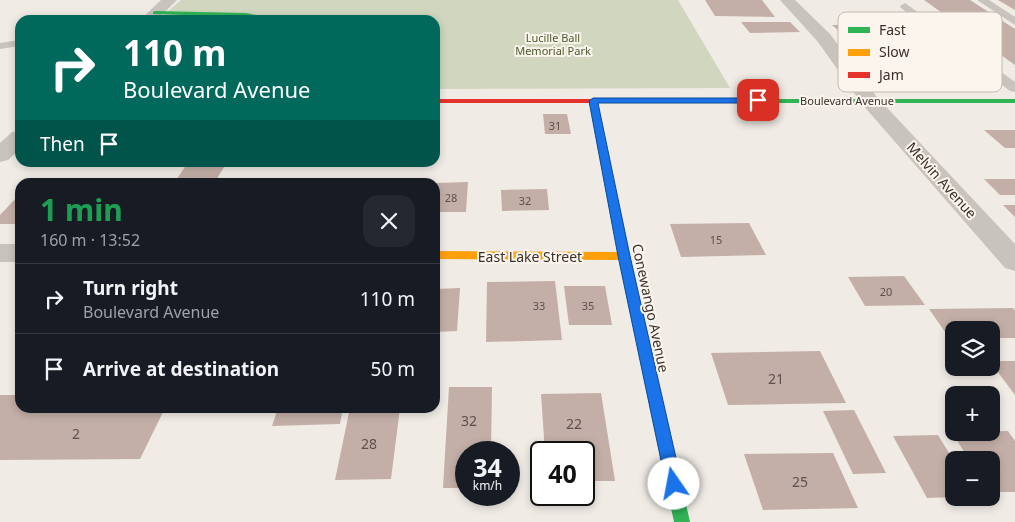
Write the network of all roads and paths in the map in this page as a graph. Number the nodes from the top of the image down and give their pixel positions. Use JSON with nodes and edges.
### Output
{"nodes":[{"id":1,"x":170,"y":0,"type":"edge"},
{"id":2,"x":787,"y":0,"type":"edge"},
{"id":3,"x":982,"y":0,"type":"edge"},
{"id":4,"x":905,"y":6,"type":"dead end"},
{"id":5,"x":913,"y":12,"type":"edge"},
{"id":6,"x":1000,"y":12,"type":"edge"},
{"id":7,"x":1002,"y":13,"type":"edge"},
{"id":8,"x":153,"y":15,"type":"edge"},
{"id":9,"x":1015,"y":22,"type":"edge"},
{"id":10,"x":15,"y":44,"type":"edge"},
{"id":11,"x":0,"y":46,"type":"edge"},
{"id":12,"x":0,"y":53,"type":"edge"},
{"id":13,"x":15,"y":53,"type":"edge"},
{"id":14,"x":838,"y":57,"type":"edge"},
{"id":15,"x":1002,"y":78,"type":"edge"},
{"id":16,"x":1015,"y":88,"type":"edge"},
{"id":17,"x":863,"y":92,"type":"edge"},
{"id":18,"x":440,"y":100,"type":"edge"},
{"id":19,"x":869,"y":100,"type":"junction"},
{"id":20,"x":593,"y":101,"type":"junction"},
{"id":21,"x":1015,"y":101,"type":"edge"},
{"id":22,"x":15,"y":142,"type":"edge"},
{"id":23,"x":0,"y":155,"type":"edge"},
{"id":24,"x":0,"y":253,"type":"edge"},
{"id":25,"x":15,"y":253,"type":"edge"},
{"id":26,"x":440,"y":255,"type":"edge"},
{"id":27,"x":624,"y":256,"type":"junction"},
{"id":28,"x":1015,"y":261,"type":"edge"},
{"id":29,"x":682,"y":522,"type":"edge"}],
"edges":[{"from":1,"to":8,"type":"street"},
{"from":2,"to":14,"type":"street","name":"Melvin Avenue"},
{"from":3,"to":6,"type":"lane"},
{"from":4,"to":5,"type":"lane"},
{"from":7,"to":9,"type":"lane"},
{"from":10,"to":11,"type":"lane"},
{"from":12,"to":13,"type":"lane"},
{"from":15,"to":16,"type":"lane"},
{"from":17,"to":19,"type":"street","name":"Melvin Avenue"},
{"from":18,"to":20,"type":"street","name":"Boulevard Avenue"},
{"from":19,"to":20,"type":"street","name":"Boulevard Avenue"},
{"from":19,"to":21,"type":"street","name":"Boulevard Avenue"},
{"from":19,"to":28,"type":"street","name":"Melvin Avenue"},
{"from":20,"to":27,"type":"street","name":"Conewango Avenue"},
{"from":22,"to":23,"type":"street"},
{"from":24,"to":25,"type":"street"},
{"from":26,"to":27,"type":"street","name":"East Lake Street"},
{"from":27,"to":29,"type":"street","name":"Conewango Avenue"}]}
